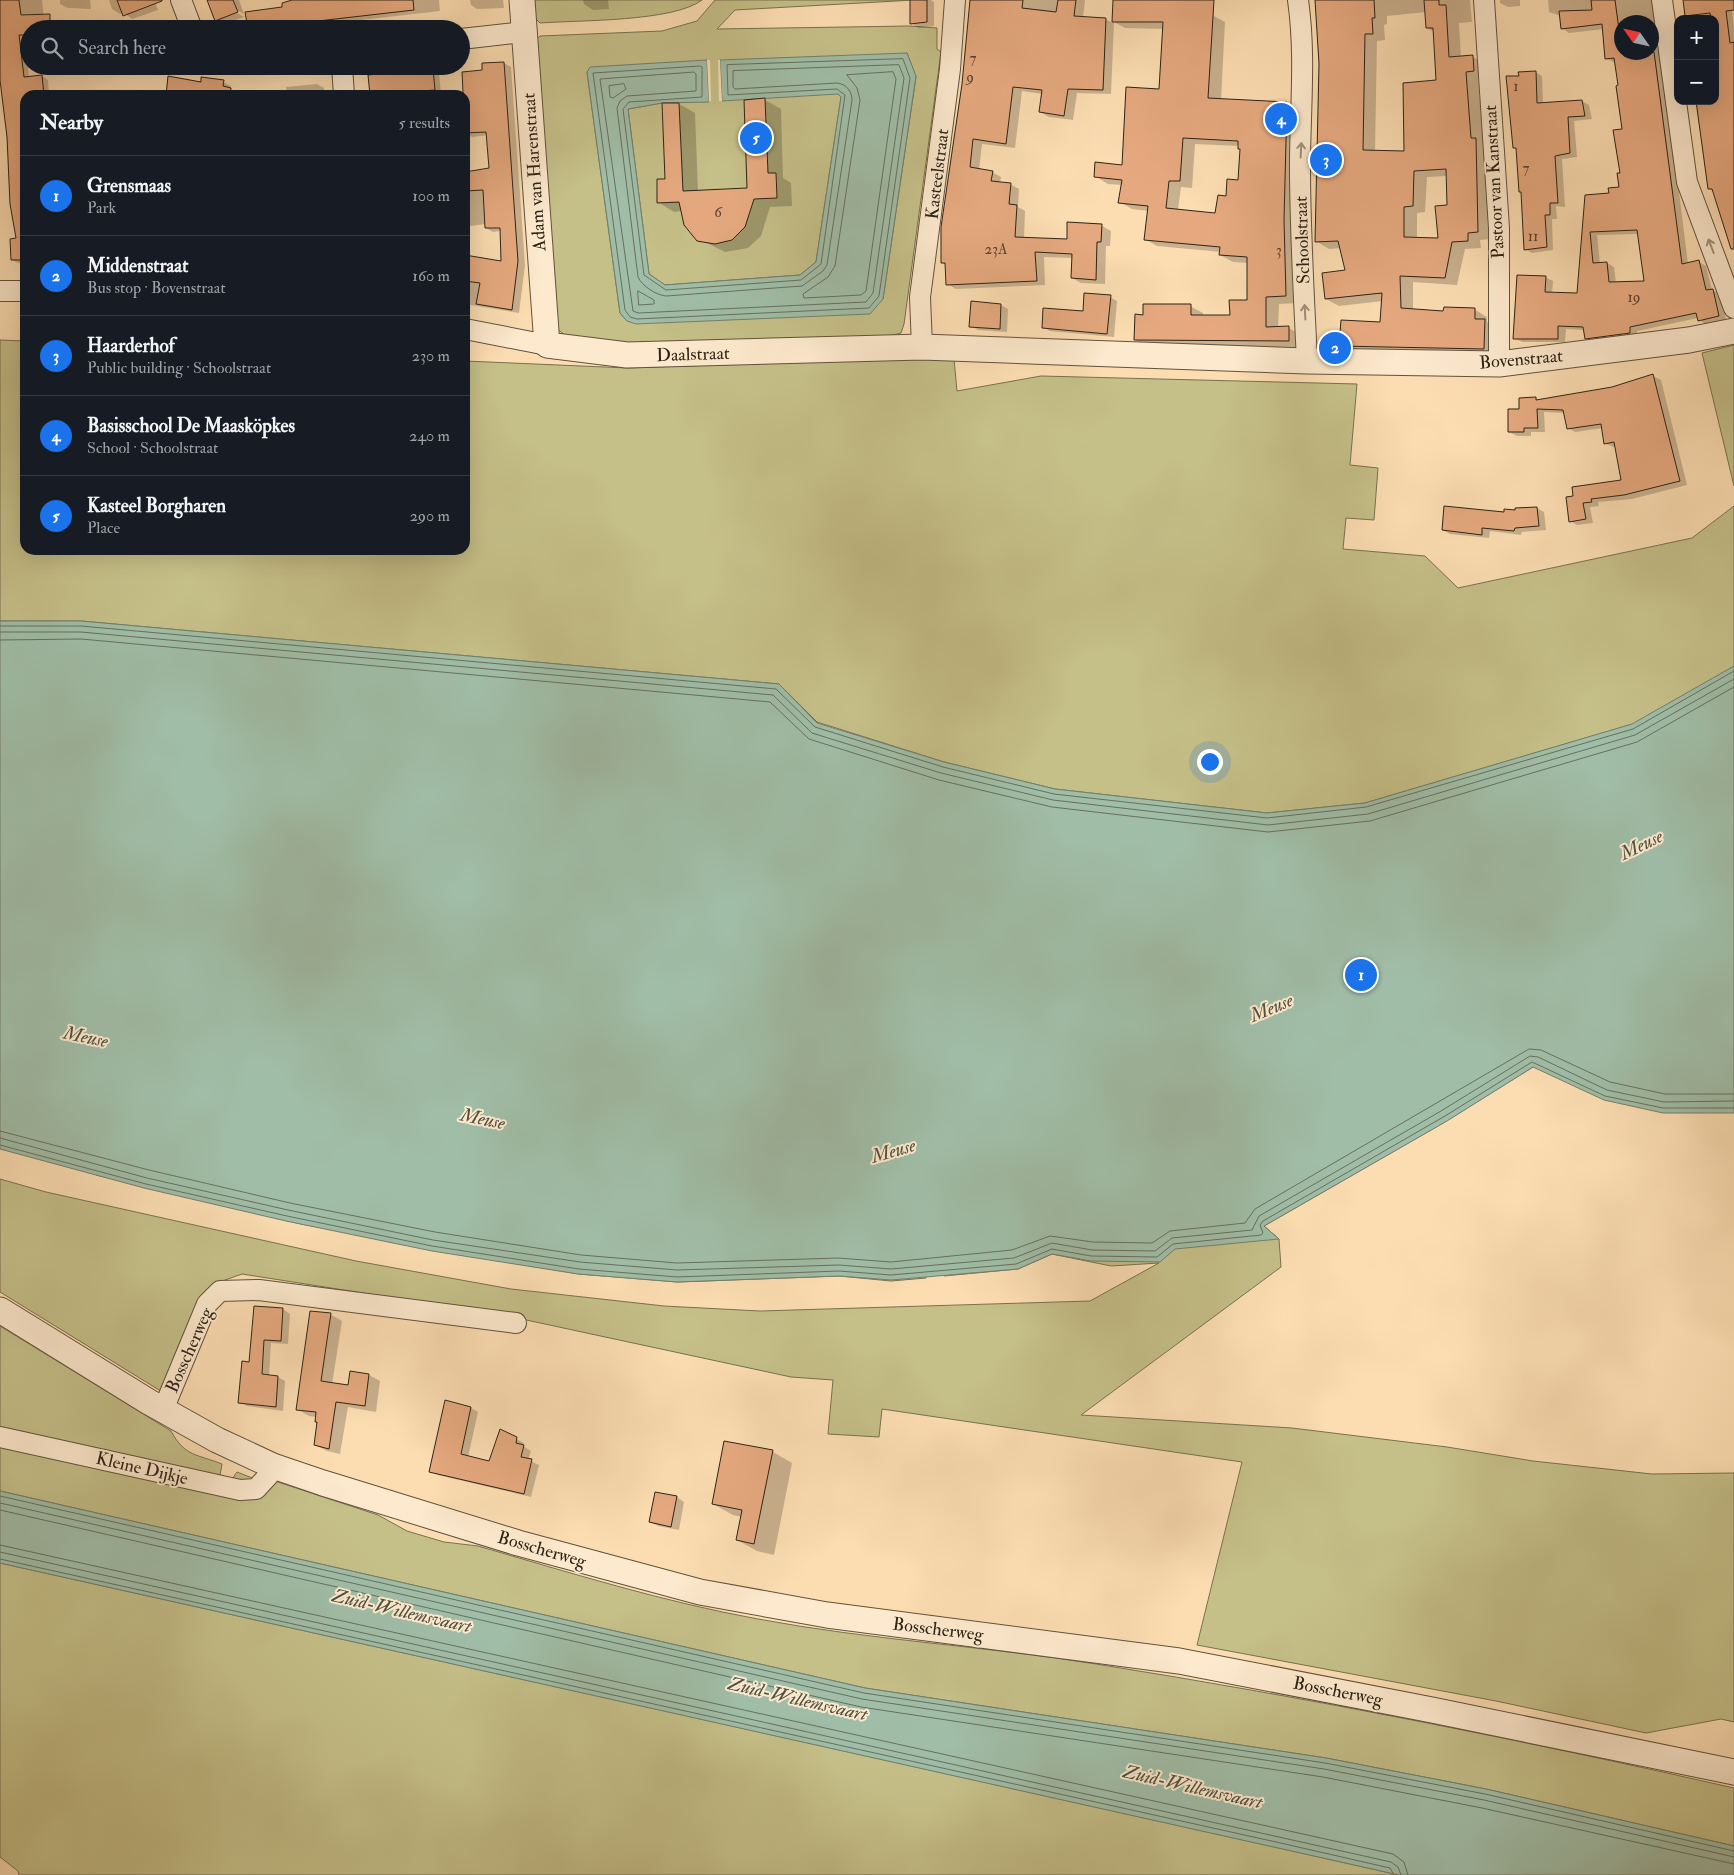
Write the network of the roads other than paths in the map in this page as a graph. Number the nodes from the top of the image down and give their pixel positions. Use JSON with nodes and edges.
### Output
{"nodes":[{"id":1,"x":181,"y":0,"type":"edge"},
{"id":2,"x":522,"y":0,"type":"edge"},
{"id":3,"x":954,"y":0,"type":"edge"},
{"id":4,"x":1298,"y":0,"type":"edge"},
{"id":5,"x":1484,"y":0,"type":"edge"},
{"id":6,"x":1662,"y":0,"type":"edge"},
{"id":7,"x":189,"y":20,"type":"edge"},
{"id":8,"x":524,"y":32,"type":"junction"},
{"id":9,"x":470,"y":38,"type":"edge"},
{"id":10,"x":343,"y":75,"type":"edge"},
{"id":11,"x":344,"y":90,"type":"edge"},
{"id":12,"x":0,"y":291,"type":"edge"},
{"id":13,"x":20,"y":291,"type":"edge"},
{"id":14,"x":1734,"y":308,"type":"edge"},
{"id":15,"x":470,"y":330,"type":"edge"},
{"id":16,"x":1734,"y":330,"type":"edge"},
{"id":17,"x":546,"y":345,"type":"junction"},
{"id":18,"x":922,"y":347,"type":"junction"},
{"id":19,"x":1307,"y":361,"type":"junction"},
{"id":20,"x":1499,"y":364,"type":"junction"},
{"id":21,"x":0,"y":1310,"type":"edge"},
{"id":22,"x":516,"y":1323,"type":"dead end"},
{"id":23,"x":164,"y":1410,"type":"junction"},
{"id":24,"x":0,"y":1437,"type":"edge"},
{"id":25,"x":274,"y":1466,"type":"junction"},
{"id":26,"x":1734,"y":1772,"type":"edge"}],
"edges":[{"from":1,"to":7,"type":"street"},
{"from":2,"to":8,"type":"street","name":"Adam van Harenstraat"},
{"from":3,"to":18,"type":"street","name":"Kasteelstraat"},
{"from":19,"to":4,"type":"street","name":"Schoolstraat","one_way":true},
{"from":5,"to":20,"type":"street","name":"Pastoor van Kanstraat"},
{"from":14,"to":6,"type":"street","one_way":true},
{"from":8,"to":9,"type":"street"},
{"from":8,"to":17,"type":"street","name":"Adam van Harenstraat"},
{"from":10,"to":11,"type":"street"},
{"from":12,"to":13,"type":"street"},
{"from":15,"to":17,"type":"street","name":"Daalstraat"},
{"from":16,"to":20,"type":"street","name":"Bovenstraat"},
{"from":17,"to":18,"type":"street","name":"Daalstraat"},
{"from":18,"to":19,"type":"street","name":"Daalstraat"},
{"from":19,"to":20,"type":"street","name":"Bovenstraat"},
{"from":21,"to":23,"type":"street","name":"Bosscherweg"},
{"from":22,"to":23,"type":"street","name":"Bosscherweg"},
{"from":23,"to":25,"type":"street","name":"Bosscherweg"},
{"from":24,"to":25,"type":"street","name":"Kleine Dijkje"},
{"from":25,"to":26,"type":"street","name":"Bosscherweg"}]}
